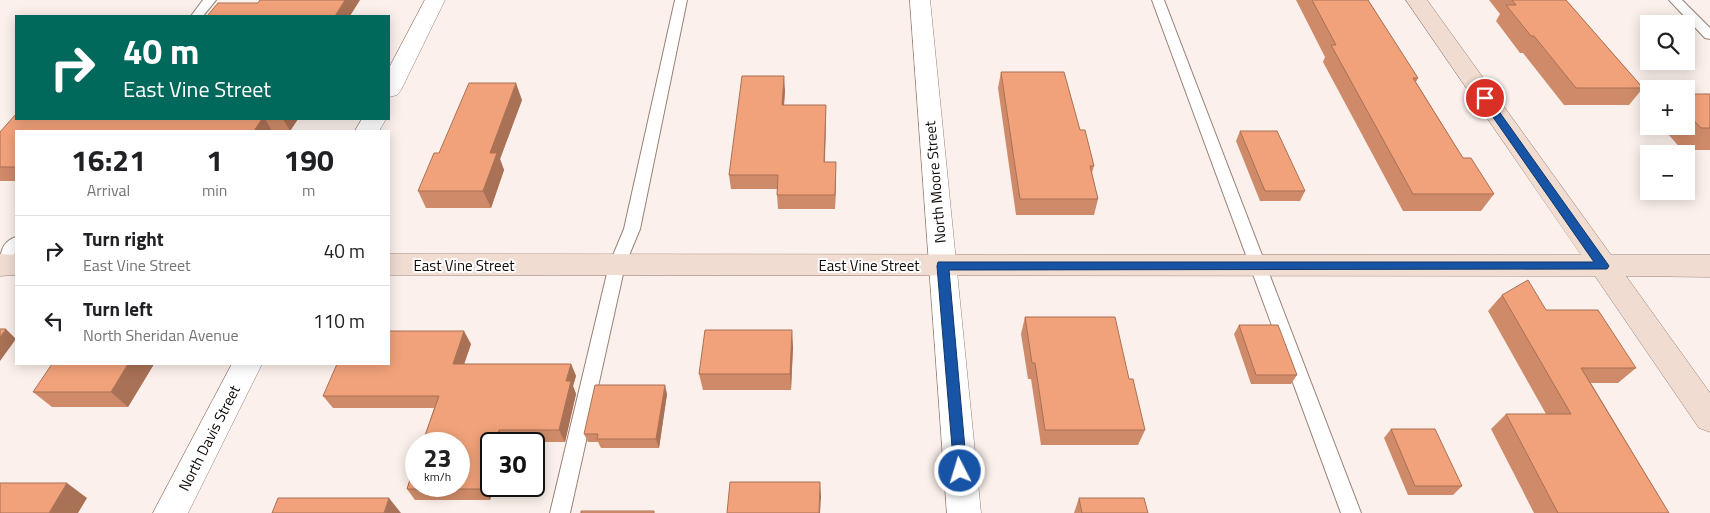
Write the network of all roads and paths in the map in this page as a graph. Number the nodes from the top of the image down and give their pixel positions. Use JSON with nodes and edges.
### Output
{"nodes":[{"id":1,"x":210,"y":0,"type":"edge"},
{"id":2,"x":436,"y":0,"type":"edge"},
{"id":3,"x":681,"y":0,"type":"edge"},
{"id":4,"x":920,"y":0,"type":"edge"},
{"id":5,"x":1158,"y":0,"type":"edge"},
{"id":6,"x":1416,"y":0,"type":"edge"},
{"id":7,"x":1674,"y":0,"type":"edge"},
{"id":8,"x":199,"y":15,"type":"edge"},
{"id":9,"x":1710,"y":35,"type":"edge"},
{"id":10,"x":390,"y":88,"type":"edge"},
{"id":11,"x":15,"y":244,"type":"edge"},
{"id":12,"x":0,"y":264,"type":"edge"},
{"id":13,"x":15,"y":265,"type":"edge"},
{"id":14,"x":390,"y":265,"type":"edge"},
{"id":15,"x":617,"y":266,"type":"junction"},
{"id":16,"x":942,"y":266,"type":"junction"},
{"id":17,"x":1258,"y":266,"type":"junction"},
{"id":18,"x":1603,"y":266,"type":"junction"},
{"id":19,"x":1710,"y":266,"type":"edge"},
{"id":20,"x":246,"y":365,"type":"edge"},
{"id":21,"x":1710,"y":418,"type":"edge"},
{"id":22,"x":170,"y":513,"type":"edge"},
{"id":23,"x":560,"y":513,"type":"edge"},
{"id":24,"x":964,"y":513,"type":"edge"},
{"id":25,"x":1351,"y":513,"type":"edge"}],
"edges":[{"from":1,"to":8,"type":"lane"},
{"from":2,"to":10,"type":"street"},
{"from":3,"to":15,"type":"lane"},
{"from":4,"to":16,"type":"street","name":"North Moore Street"},
{"from":5,"to":17,"type":"lane"},
{"from":6,"to":18,"type":"street"},
{"from":7,"to":9,"type":"lane"},
{"from":11,"to":12,"type":"lane"},
{"from":12,"to":13,"type":"street"},
{"from":14,"to":15,"type":"street","name":"East Vine Street"},
{"from":15,"to":16,"type":"street","name":"East Vine Street"},
{"from":15,"to":23,"type":"lane"},
{"from":16,"to":17,"type":"street","name":"East Vine Street"},
{"from":16,"to":24,"type":"street","name":"North Moore Street"},
{"from":17,"to":18,"type":"street","name":"East Vine Street"},
{"from":17,"to":25,"type":"lane"},
{"from":18,"to":19,"type":"street","name":"East Vine Street"},
{"from":18,"to":21,"type":"street"},
{"from":20,"to":22,"type":"street","name":"North Davis Street"}]}
